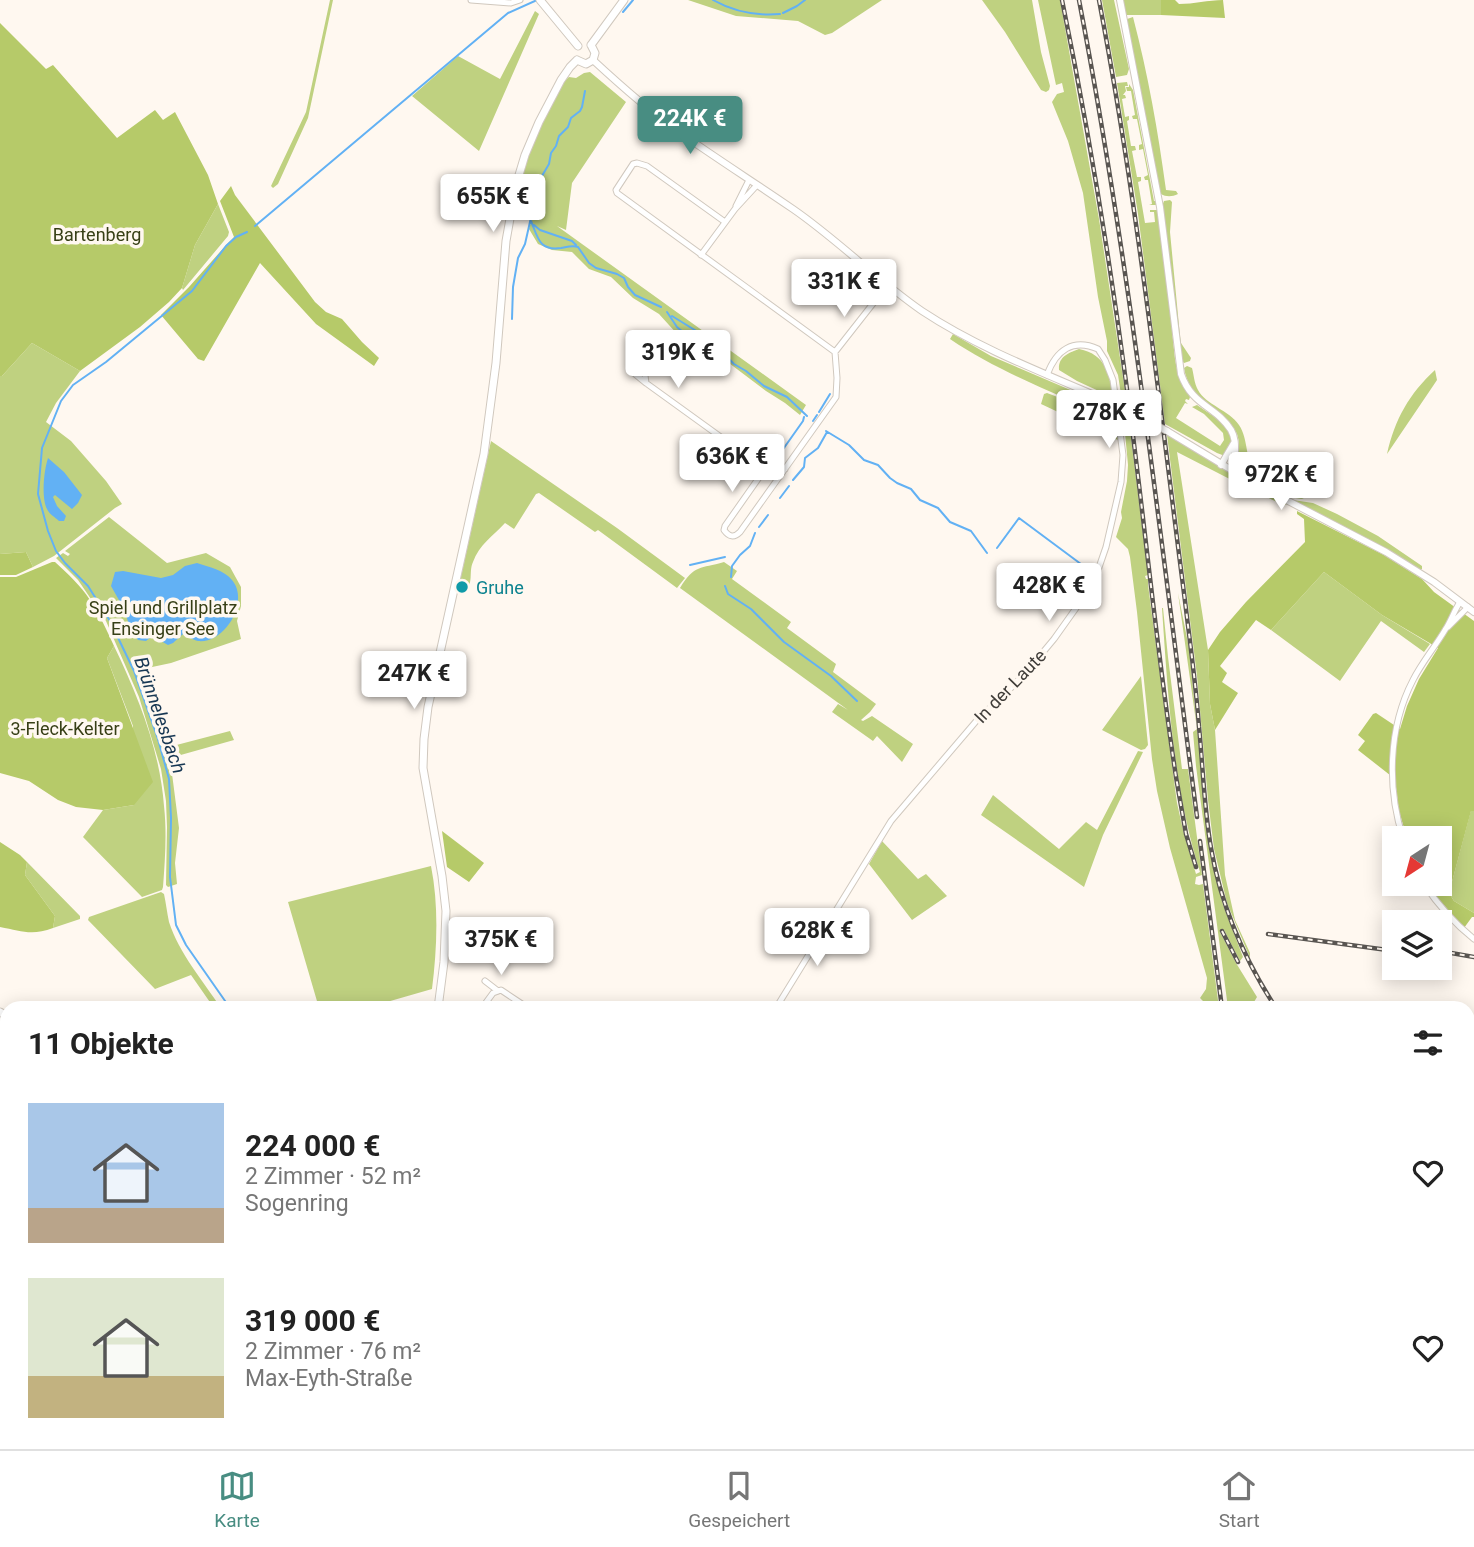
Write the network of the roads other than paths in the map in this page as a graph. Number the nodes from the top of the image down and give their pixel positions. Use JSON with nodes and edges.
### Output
{"nodes":[{"id":1,"x":471,"y":0,"type":"edge"},
{"id":2,"x":520,"y":0,"type":"edge"},
{"id":3,"x":624,"y":0,"type":"edge"},
{"id":4,"x":1120,"y":0,"type":"edge"},
{"id":5,"x":540,"y":1,"type":"edge"},
{"id":6,"x":591,"y":45,"type":"junction"},
{"id":7,"x":578,"y":46,"type":"junction"},
{"id":8,"x":578,"y":60,"type":"junction"},
{"id":9,"x":593,"y":60,"type":"junction"},
{"id":10,"x":749,"y":180,"type":"junction"},
{"id":11,"x":757,"y":185,"type":"junction"},
{"id":12,"x":735,"y":209,"type":"junction"},
{"id":13,"x":726,"y":222,"type":"junction"},
{"id":14,"x":701,"y":255,"type":"junction"},
{"id":15,"x":883,"y":281,"type":"junction"},
{"id":16,"x":890,"y":286,"type":"junction"},
{"id":17,"x":874,"y":301,"type":"junction"},
{"id":18,"x":835,"y":352,"type":"junction"},
{"id":19,"x":1047,"y":374,"type":"junction"},
{"id":20,"x":646,"y":383,"type":"dead end"},
{"id":21,"x":1235,"y":441,"type":"junction"},
{"id":22,"x":1235,"y":456,"type":"junction"},
{"id":23,"x":1223,"y":466,"type":"junction"},
{"id":24,"x":765,"y":469,"type":"junction"},
{"id":25,"x":785,"y":469,"type":"junction"},
{"id":26,"x":1248,"y":480,"type":"junction"},
{"id":27,"x":1460,"y":602,"type":"junction"},
{"id":28,"x":1468,"y":607,"type":"junction"},
{"id":29,"x":1474,"y":612,"type":"edge"},
{"id":30,"x":1446,"y":629,"type":"junction"},
{"id":31,"x":1400,"y":826,"type":"edge"},
{"id":32,"x":1432,"y":896,"type":"edge"},
{"id":33,"x":1474,"y":939,"type":"edge"},
{"id":34,"x":485,"y":981,"type":"dead end"},
{"id":35,"x":498,"y":990,"type":"junction"},
{"id":36,"x":439,"y":1001,"type":"edge"},
{"id":37,"x":487,"y":1001,"type":"edge"},
{"id":38,"x":518,"y":1001,"type":"edge"},
{"id":39,"x":780,"y":1001,"type":"edge"}],
"edges":[{"from":1,"to":2,"type":"street"},
{"from":3,"to":6,"type":"main road"},
{"from":4,"to":21,"type":"street"},
{"from":5,"to":7,"type":"main road"},
{"from":6,"to":7,"type":"main road"},
{"from":6,"to":9,"type":"main road"},
{"from":7,"to":8,"type":"main road"},
{"from":8,"to":9,"type":"main road"},
{"from":8,"to":36,"type":"main road"},
{"from":9,"to":10,"type":"street"},
{"from":10,"to":11,"type":"street"},
{"from":10,"to":12,"type":"street"},
{"from":11,"to":12,"type":"street"},
{"from":11,"to":15,"type":"street"},
{"from":12,"to":13,"type":"street"},
{"from":13,"to":14,"type":"street"},
{"from":13,"to":14,"type":"street"},
{"from":14,"to":18,"type":"street"},
{"from":15,"to":16,"type":"street"},
{"from":15,"to":17,"type":"street"},
{"from":16,"to":17,"type":"street"},
{"from":16,"to":19,"type":"street"},
{"from":17,"to":18,"type":"street"},
{"from":18,"to":25,"type":"street"},
{"from":19,"to":23,"type":"street","bridge":true},
{"from":19,"to":39,"type":"street","name":"In der Laute"},
{"from":20,"to":24,"type":"street"},
{"from":21,"to":22,"type":"street"},
{"from":21,"to":23,"type":"street"},
{"from":22,"to":23,"type":"street"},
{"from":22,"to":26,"type":"street"},
{"from":23,"to":26,"type":"street"},
{"from":24,"to":25,"type":"street"},
{"from":24,"to":25,"type":"street"},
{"from":26,"to":27,"type":"street"},
{"from":27,"to":28,"type":"street"},
{"from":27,"to":30,"type":"street"},
{"from":28,"to":29,"type":"street"},
{"from":28,"to":30,"type":"street"},
{"from":30,"to":31,"type":"street"},
{"from":32,"to":33,"type":"street"},
{"from":34,"to":35,"type":"street"},
{"from":35,"to":37,"type":"street"},
{"from":35,"to":38,"type":"street"}]}
